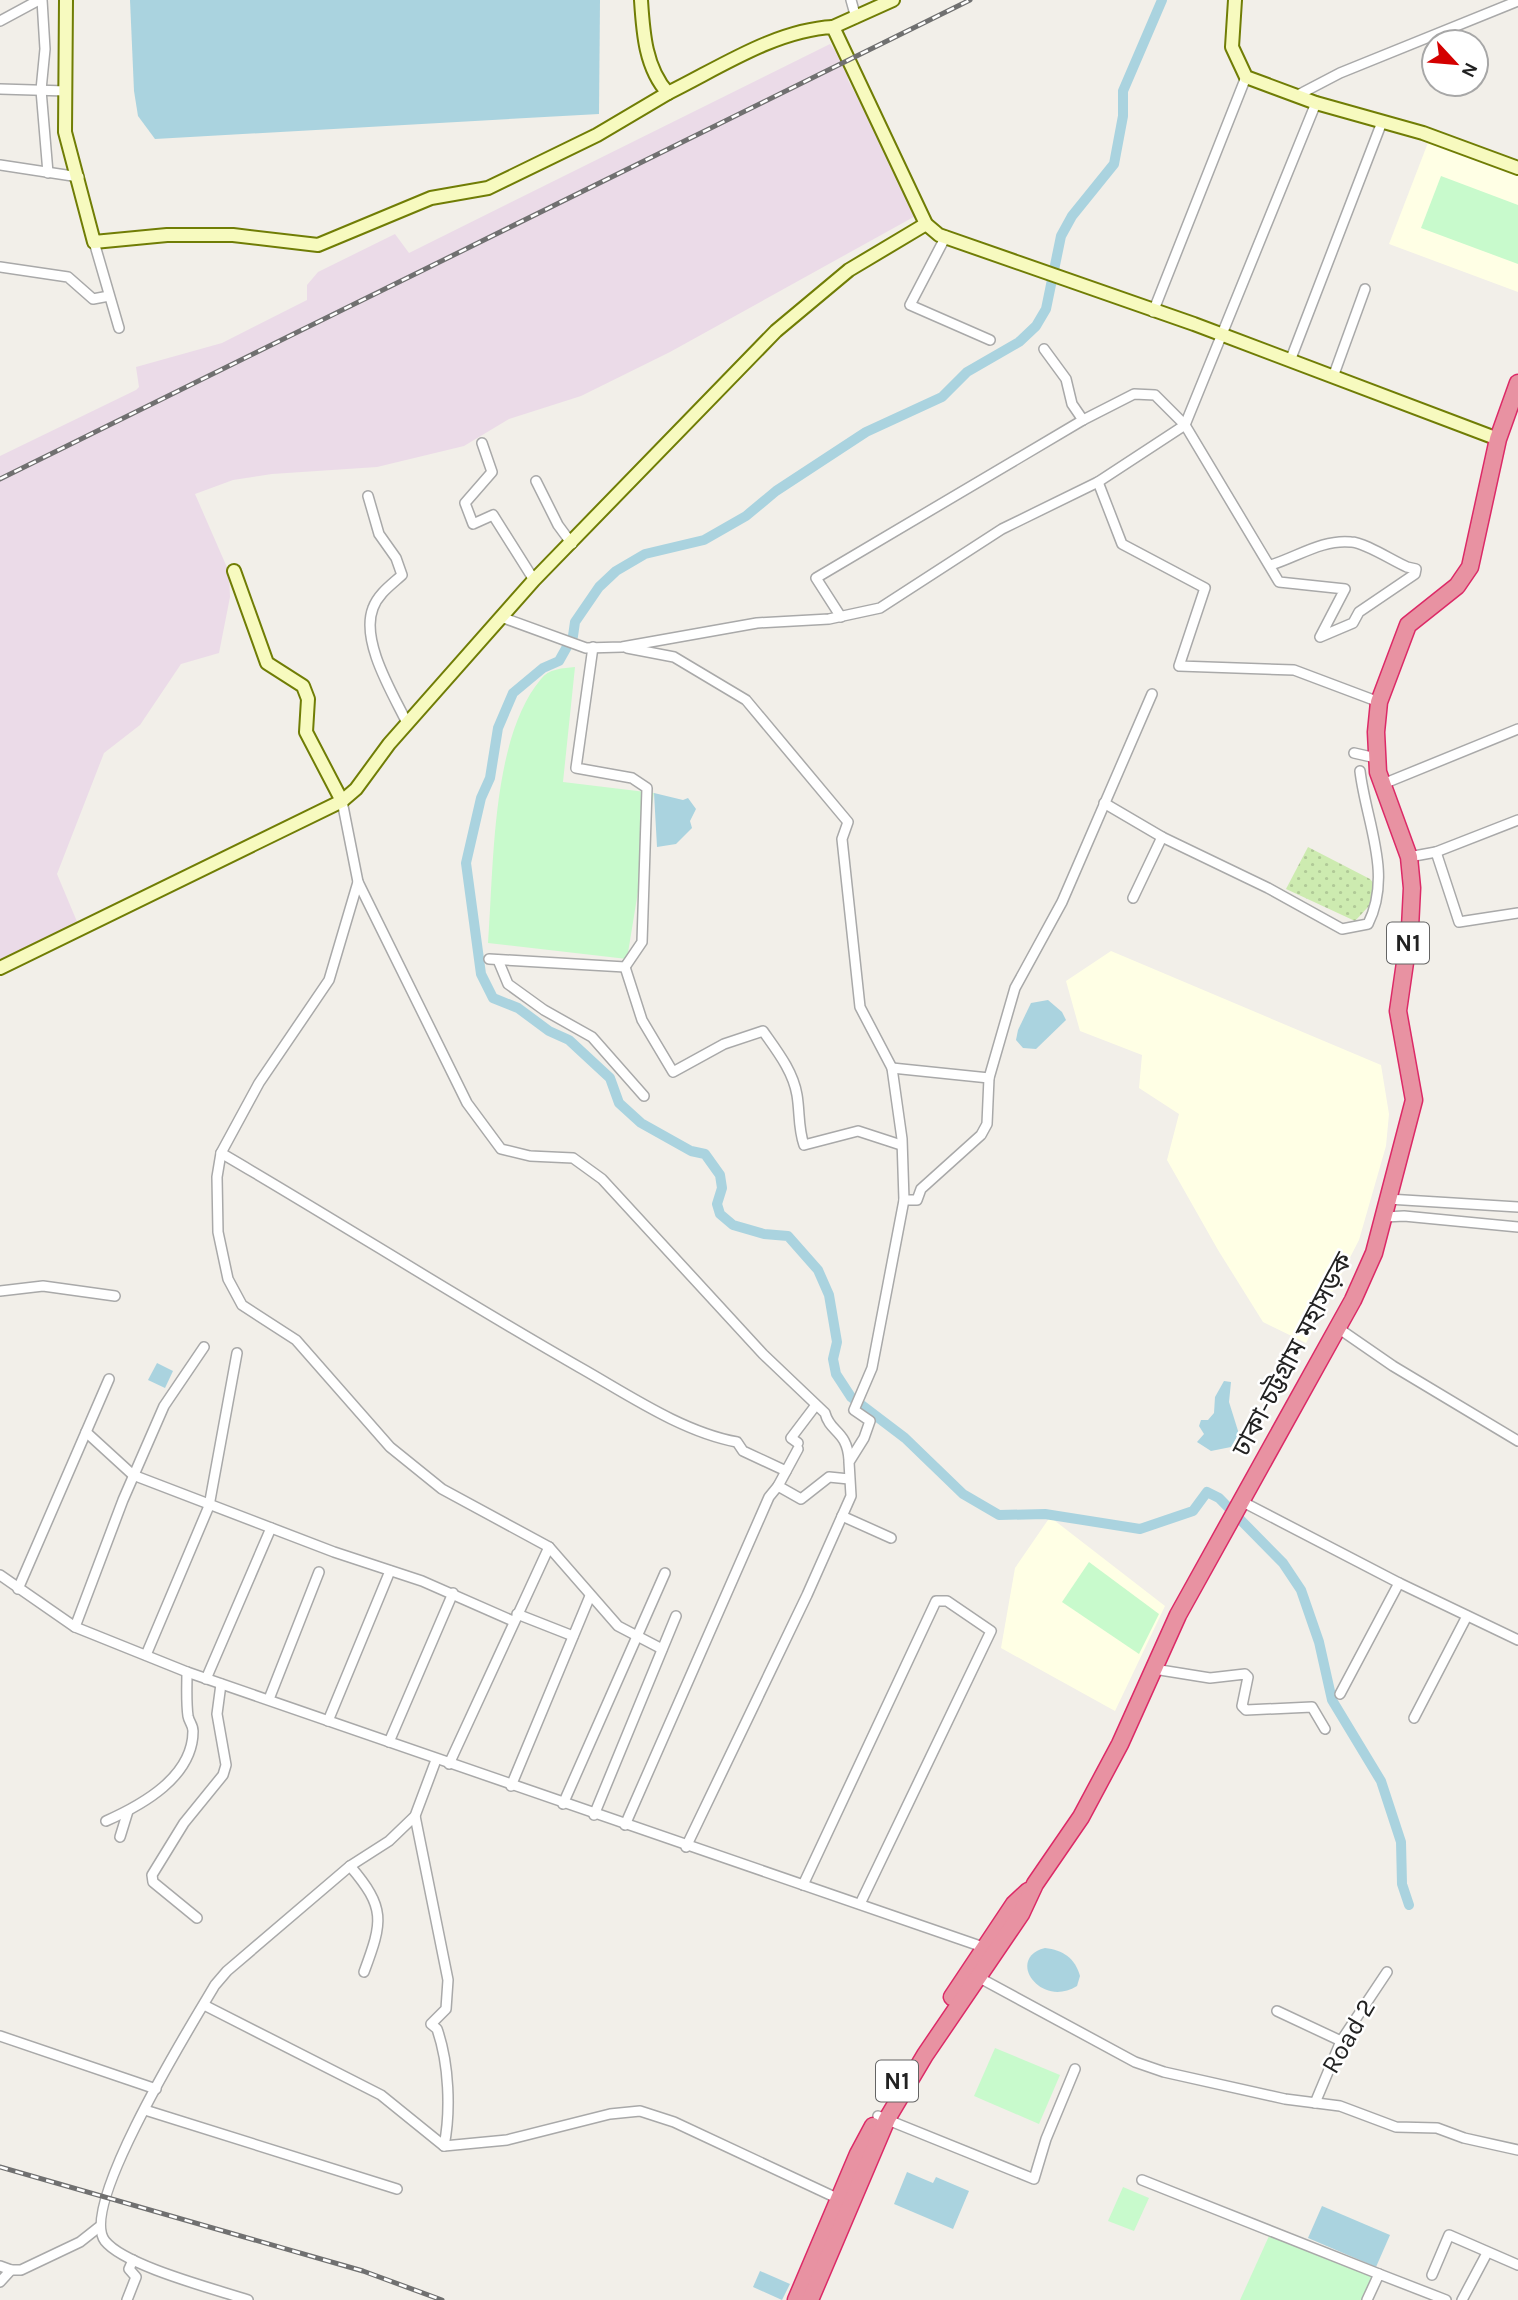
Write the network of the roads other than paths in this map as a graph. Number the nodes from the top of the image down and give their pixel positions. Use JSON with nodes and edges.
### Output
{"nodes":[{"id":1,"x":41,"y":0,"type":"edge"},
{"id":2,"x":66,"y":0,"type":"edge"},
{"id":3,"x":641,"y":0,"type":"edge"},
{"id":4,"x":851,"y":0,"type":"edge"},
{"id":5,"x":893,"y":0,"type":"edge"},
{"id":6,"x":1235,"y":0,"type":"edge"},
{"id":7,"x":1518,"y":1,"type":"edge"},
{"id":8,"x":856,"y":18,"type":"junction"},
{"id":9,"x":0,"y":21,"type":"edge"},
{"id":10,"x":833,"y":27,"type":"junction"},
{"id":11,"x":1246,"y":77,"type":"junction"},
{"id":12,"x":0,"y":89,"type":"edge"},
{"id":13,"x":40,"y":90,"type":"junction"},
{"id":14,"x":66,"y":91,"type":"junction"},
{"id":15,"x":668,"y":93,"type":"junction"},
{"id":16,"x":1296,"y":96,"type":"junction"},
{"id":17,"x":1316,"y":103,"type":"junction"},
{"id":18,"x":1382,"y":122,"type":"junction"},
{"id":19,"x":0,"y":165,"type":"edge"},
{"id":20,"x":1518,"y":168,"type":"edge"},
{"id":21,"x":48,"y":173,"type":"junction"},
{"id":22,"x":79,"y":177,"type":"junction"},
{"id":23,"x":926,"y":224,"type":"junction"},
{"id":24,"x":946,"y":236,"type":"junction"},
{"id":25,"x":94,"y":242,"type":"junction"},
{"id":26,"x":0,"y":267,"type":"edge"},
{"id":27,"x":1365,"y":289,"type":"dead end"},
{"id":28,"x":109,"y":296,"type":"junction"},
{"id":29,"x":1153,"y":312,"type":"junction"},
{"id":30,"x":119,"y":328,"type":"dead end"},
{"id":31,"x":1222,"y":336,"type":"junction"},
{"id":32,"x":990,"y":340,"type":"dead end"},
{"id":33,"x":1044,"y":349,"type":"dead end"},
{"id":34,"x":1290,"y":361,"type":"junction"},
{"id":35,"x":1333,"y":377,"type":"junction"},
{"id":36,"x":1518,"y":383,"type":"edge"},
{"id":37,"x":1083,"y":420,"type":"junction"},
{"id":38,"x":1185,"y":425,"type":"junction"},
{"id":39,"x":1498,"y":439,"type":"junction"},
{"id":40,"x":482,"y":443,"type":"dead end"},
{"id":41,"x":536,"y":481,"type":"dead end"},
{"id":42,"x":1098,"y":482,"type":"junction"},
{"id":43,"x":368,"y":496,"type":"dead end"},
{"id":44,"x":572,"y":544,"type":"junction"},
{"id":45,"x":1271,"y":565,"type":"junction"},
{"id":46,"x":234,"y":571,"type":"dead end"},
{"id":47,"x":534,"y":580,"type":"junction"},
{"id":48,"x":501,"y":617,"type":"junction"},
{"id":49,"x":841,"y":617,"type":"junction"},
{"id":50,"x":622,"y":646,"type":"junction"},
{"id":51,"x":589,"y":647,"type":"junction"},
{"id":52,"x":1152,"y":694,"type":"dead end"},
{"id":53,"x":1379,"y":702,"type":"junction"},
{"id":54,"x":407,"y":723,"type":"junction"},
{"id":55,"x":1518,"y":729,"type":"edge"},
{"id":56,"x":1354,"y":753,"type":"dead end"},
{"id":57,"x":1376,"y":758,"type":"junction"},
{"id":58,"x":1360,"y":771,"type":"dead end"},
{"id":59,"x":1383,"y":784,"type":"junction"},
{"id":60,"x":342,"y":801,"type":"junction"},
{"id":61,"x":1104,"y":803,"type":"junction"},
{"id":62,"x":1518,"y":820,"type":"edge"},
{"id":63,"x":1162,"y":837,"type":"junction"},
{"id":64,"x":1436,"y":852,"type":"junction"},
{"id":65,"x":1409,"y":857,"type":"junction"},
{"id":66,"x":358,"y":882,"type":"junction"},
{"id":67,"x":1133,"y":898,"type":"dead end"},
{"id":68,"x":1518,"y":913,"type":"edge"},
{"id":69,"x":625,"y":967,"type":"junction"},
{"id":70,"x":0,"y":968,"type":"edge"},
{"id":71,"x":892,"y":1068,"type":"junction"},
{"id":72,"x":989,"y":1078,"type":"junction"},
{"id":73,"x":644,"y":1096,"type":"dead end"},
{"id":74,"x":901,"y":1144,"type":"junction"},
{"id":75,"x":221,"y":1153,"type":"junction"},
{"id":76,"x":1388,"y":1199,"type":"junction"},
{"id":77,"x":904,"y":1200,"type":"junction"},
{"id":78,"x":1518,"y":1207,"type":"edge"},
{"id":79,"x":1385,"y":1217,"type":"junction"},
{"id":80,"x":1518,"y":1227,"type":"edge"},
{"id":81,"x":0,"y":1291,"type":"edge"},
{"id":82,"x":115,"y":1296,"type":"dead end"},
{"id":83,"x":1338,"y":1328,"type":"junction"},
{"id":84,"x":204,"y":1347,"type":"dead end"},
{"id":85,"x":237,"y":1353,"type":"dead end"},
{"id":86,"x":109,"y":1378,"type":"dead end"},
{"id":87,"x":816,"y":1405,"type":"junction"},
{"id":88,"x":86,"y":1432,"type":"junction"},
{"id":89,"x":1518,"y":1441,"type":"edge"},
{"id":90,"x":849,"y":1462,"type":"junction"},
{"id":91,"x":786,"y":1471,"type":"junction"},
{"id":92,"x":134,"y":1475,"type":"junction"},
{"id":93,"x":849,"y":1479,"type":"junction"},
{"id":94,"x":778,"y":1486,"type":"junction"},
{"id":95,"x":209,"y":1506,"type":"junction"},
{"id":96,"x":1237,"y":1508,"type":"junction"},
{"id":97,"x":842,"y":1516,"type":"junction"},
{"id":98,"x":271,"y":1528,"type":"junction"},
{"id":99,"x":891,"y":1538,"type":"dead end"},
{"id":100,"x":549,"y":1547,"type":"junction"},
{"id":101,"x":390,"y":1571,"type":"junction"},
{"id":102,"x":319,"y":1572,"type":"dead end"},
{"id":103,"x":665,"y":1573,"type":"dead end"},
{"id":104,"x":0,"y":1575,"type":"edge"},
{"id":105,"x":1399,"y":1583,"type":"junction"},
{"id":106,"x":18,"y":1588,"type":"junction"},
{"id":107,"x":453,"y":1593,"type":"junction"},
{"id":108,"x":590,"y":1596,"type":"junction"},
{"id":109,"x":676,"y":1616,"type":"dead end"},
{"id":110,"x":1467,"y":1616,"type":"junction"},
{"id":111,"x":515,"y":1618,"type":"junction"},
{"id":112,"x":75,"y":1627,"type":"junction"},
{"id":113,"x":573,"y":1636,"type":"junction"},
{"id":114,"x":638,"y":1638,"type":"junction"},
{"id":115,"x":1518,"y":1640,"type":"edge"},
{"id":116,"x":662,"y":1649,"type":"junction"},
{"id":117,"x":146,"y":1656,"type":"junction"},
{"id":118,"x":1154,"y":1669,"type":"junction"},
{"id":119,"x":187,"y":1672,"type":"junction"},
{"id":120,"x":206,"y":1679,"type":"junction"},
{"id":121,"x":221,"y":1684,"type":"junction"},
{"id":122,"x":1340,"y":1694,"type":"dead end"},
{"id":123,"x":269,"y":1699,"type":"junction"},
{"id":124,"x":1414,"y":1718,"type":"dead end"},
{"id":125,"x":328,"y":1721,"type":"junction"},
{"id":126,"x":1325,"y":1730,"type":"dead end"},
{"id":127,"x":389,"y":1742,"type":"junction"},
{"id":128,"x":436,"y":1760,"type":"junction"},
{"id":129,"x":449,"y":1764,"type":"junction"},
{"id":130,"x":511,"y":1786,"type":"junction"},
{"id":131,"x":564,"y":1804,"type":"junction"},
{"id":132,"x":128,"y":1811,"type":"junction"},
{"id":133,"x":594,"y":1815,"type":"junction"},
{"id":134,"x":415,"y":1816,"type":"junction"},
{"id":135,"x":106,"y":1821,"type":"dead end"},
{"id":136,"x":625,"y":1825,"type":"junction"},
{"id":137,"x":120,"y":1837,"type":"dead end"},
{"id":138,"x":686,"y":1847,"type":"junction"},
{"id":139,"x":350,"y":1866,"type":"junction"},
{"id":140,"x":1035,"y":1884,"type":"junction"},
{"id":141,"x":803,"y":1885,"type":"junction"},
{"id":142,"x":860,"y":1904,"type":"junction"},
{"id":143,"x":197,"y":1918,"type":"dead end"},
{"id":144,"x":983,"y":1947,"type":"junction"},
{"id":145,"x":364,"y":1972,"type":"dead end"},
{"id":146,"x":1387,"y":1972,"type":"dead end"},
{"id":147,"x":978,"y":1977,"type":"junction"},
{"id":148,"x":204,"y":2005,"type":"junction"},
{"id":149,"x":1277,"y":2011,"type":"dead end"},
{"id":150,"x":0,"y":2036,"type":"edge"},
{"id":151,"x":1341,"y":2041,"type":"junction"},
{"id":152,"x":1074,"y":2069,"type":"dead end"},
{"id":153,"x":156,"y":2089,"type":"junction"},
{"id":154,"x":1315,"y":2103,"type":"junction"},
{"id":155,"x":145,"y":2110,"type":"junction"},
{"id":156,"x":883,"y":2118,"type":"junction"},
{"id":157,"x":444,"y":2146,"type":"junction"},
{"id":158,"x":1518,"y":2150,"type":"edge"},
{"id":159,"x":1142,"y":2180,"type":"dead end"},
{"id":160,"x":397,"y":2189,"type":"dead end"},
{"id":161,"x":844,"y":2201,"type":"junction"},
{"id":162,"x":99,"y":2227,"type":"junction"},
{"id":163,"x":1487,"y":2253,"type":"junction"},
{"id":164,"x":133,"y":2260,"type":"junction"},
{"id":165,"x":1518,"y":2265,"type":"edge"},
{"id":166,"x":0,"y":2266,"type":"edge"},
{"id":167,"x":11,"y":2270,"type":"junction"},
{"id":168,"x":1379,"y":2274,"type":"junction"},
{"id":169,"x":1432,"y":2276,"type":"dead end"},
{"id":170,"x":0,"y":2282,"type":"edge"},
{"id":171,"x":215,"y":2289,"type":"junction"},
{"id":172,"x":127,"y":2300,"type":"edge"},
{"id":173,"x":212,"y":2300,"type":"edge"},
{"id":174,"x":248,"y":2300,"type":"edge"},
{"id":175,"x":796,"y":2300,"type":"edge"},
{"id":176,"x":810,"y":2300,"type":"edge"},
{"id":177,"x":1367,"y":2300,"type":"edge"},
{"id":178,"x":1446,"y":2300,"type":"edge"},
{"id":179,"x":1462,"y":2300,"type":"edge"}],
"edges":[{"from":1,"to":9,"type":"street"},
{"from":1,"to":13,"type":"street"},
{"from":2,"to":14,"type":"street"},
{"from":3,"to":15,"type":"street"},
{"from":4,"to":8,"type":"street"},
{"from":5,"to":8,"type":"street"},
{"from":6,"to":11,"type":"street"},
{"from":7,"to":16,"type":"street"},
{"from":8,"to":10,"type":"street"},
{"from":10,"to":15,"type":"street"},
{"from":10,"to":23,"type":"street"},
{"from":11,"to":16,"type":"street"},
{"from":11,"to":29,"type":"street"},
{"from":12,"to":13,"type":"street"},
{"from":13,"to":14,"type":"street"},
{"from":13,"to":21,"type":"street"},
{"from":14,"to":22,"type":"street"},
{"from":15,"to":25,"type":"street"},
{"from":16,"to":17,"type":"street"},
{"from":17,"to":18,"type":"street"},
{"from":17,"to":31,"type":"street"},
{"from":18,"to":20,"type":"street"},
{"from":18,"to":34,"type":"street"},
{"from":19,"to":21,"type":"street"},
{"from":21,"to":22,"type":"street"},
{"from":22,"to":25,"type":"street"},
{"from":23,"to":24,"type":"street"},
{"from":23,"to":44,"type":"street"},
{"from":24,"to":29,"type":"street"},
{"from":24,"to":32,"type":"street"},
{"from":25,"to":28,"type":"street"},
{"from":26,"to":28,"type":"street"},
{"from":27,"to":35,"type":"street"},
{"from":28,"to":30,"type":"street"},
{"from":29,"to":31,"type":"street"},
{"from":31,"to":34,"type":"street"},
{"from":31,"to":38,"type":"street"},
{"from":33,"to":37,"type":"street"},
{"from":34,"to":35,"type":"street"},
{"from":35,"to":39,"type":"street"},
{"from":36,"to":39,"type":"highway","name":"ঢাকা-চট্টগ্রাম মহাসড়ক","number":"N1"},
{"from":37,"to":38,"type":"street"},
{"from":37,"to":49,"type":"street"},
{"from":38,"to":42,"type":"street"},
{"from":38,"to":45,"type":"street"},
{"from":39,"to":53,"type":"highway","name":"ঢাকা-চট্টগ্রাম মহাসড়ক","number":"N1"},
{"from":40,"to":47,"type":"street"},
{"from":41,"to":44,"type":"street"},
{"from":42,"to":49,"type":"street"},
{"from":42,"to":53,"type":"street"},
{"from":43,"to":54,"type":"street"},
{"from":44,"to":47,"type":"street"},
{"from":45,"to":45,"type":"street"},
{"from":46,"to":60,"type":"street"},
{"from":47,"to":48,"type":"street"},
{"from":48,"to":51,"type":"street"},
{"from":48,"to":54,"type":"street"},
{"from":49,"to":50,"type":"street"},
{"from":50,"to":51,"type":"street"},
{"from":50,"to":71,"type":"street"},
{"from":51,"to":69,"type":"street"},
{"from":52,"to":61,"type":"street"},
{"from":53,"to":57,"type":"highway","name":"ঢাকা-চট্টগ্রাম মহাসড়ক","number":"N1"},
{"from":54,"to":60,"type":"street"},
{"from":55,"to":59,"type":"street"},
{"from":56,"to":57,"type":"street"},
{"from":57,"to":59,"type":"highway","name":"ঢাকা-চট্টগ্রাম মহাসড়ক","number":"N1"},
{"from":58,"to":63,"type":"street"},
{"from":59,"to":65,"type":"highway","name":"ঢাকা-চট্টগ্রাম মহাসড়ক","number":"N1"},
{"from":60,"to":66,"type":"street"},
{"from":60,"to":70,"type":"street"},
{"from":61,"to":63,"type":"street"},
{"from":61,"to":72,"type":"street"},
{"from":62,"to":64,"type":"street"},
{"from":63,"to":67,"type":"street"},
{"from":64,"to":65,"type":"street"},
{"from":64,"to":68,"type":"street"},
{"from":65,"to":76,"type":"highway","name":"ঢাকা-চট্টগ্রাম মহাসড়ক","number":"N1"},
{"from":66,"to":75,"type":"street"},
{"from":66,"to":87,"type":"street"},
{"from":69,"to":73,"type":"street"},
{"from":69,"to":74,"type":"street"},
{"from":71,"to":72,"type":"street"},
{"from":71,"to":74,"type":"street"},
{"from":72,"to":77,"type":"street"},
{"from":74,"to":77,"type":"street"},
{"from":75,"to":91,"type":"street"},
{"from":75,"to":100,"type":"street"},
{"from":76,"to":78,"type":"street"},
{"from":76,"to":79,"type":"highway","name":"ঢাকা-চট্টগ্রাম মহাসড়ক","number":"N1"},
{"from":77,"to":90,"type":"street"},
{"from":79,"to":80,"type":"street"},
{"from":79,"to":83,"type":"highway","name":"ঢাকা-চট্টগ্রাম মহাসড়ক","number":"N1"},
{"from":81,"to":82,"type":"street"},
{"from":83,"to":89,"type":"street"},
{"from":83,"to":96,"type":"highway","name":"ঢাকা-চট্টগ্রাম মহাসড়ক","number":"N1"},
{"from":84,"to":92,"type":"street"},
{"from":85,"to":95,"type":"street"},
{"from":86,"to":88,"type":"street"},
{"from":87,"to":90,"type":"street"},
{"from":87,"to":91,"type":"street"},
{"from":88,"to":92,"type":"street"},
{"from":88,"to":106,"type":"street"},
{"from":90,"to":93,"type":"street"},
{"from":91,"to":94,"type":"street"},
{"from":92,"to":95,"type":"street"},
{"from":92,"to":112,"type":"street"},
{"from":93,"to":94,"type":"street"},
{"from":93,"to":97,"type":"street"},
{"from":94,"to":136,"type":"street"},
{"from":95,"to":98,"type":"street"},
{"from":95,"to":117,"type":"street"},
{"from":96,"to":105,"type":"street"},
{"from":96,"to":118,"type":"highway","name":"ঢাকা-চট্টগ্রাম মহাসড়ক","number":"N1"},
{"from":97,"to":99,"type":"street"},
{"from":97,"to":138,"type":"street"},
{"from":98,"to":101,"type":"street"},
{"from":98,"to":120,"type":"street"},
{"from":100,"to":108,"type":"street"},
{"from":100,"to":111,"type":"street"},
{"from":101,"to":107,"type":"street"},
{"from":101,"to":125,"type":"street"},
{"from":102,"to":123,"type":"street"},
{"from":103,"to":114,"type":"street"},
{"from":104,"to":106,"type":"street"},
{"from":105,"to":110,"type":"street"},
{"from":105,"to":122,"type":"street"},
{"from":106,"to":112,"type":"street"},
{"from":107,"to":111,"type":"street"},
{"from":107,"to":127,"type":"street"},
{"from":108,"to":113,"type":"street"},
{"from":108,"to":114,"type":"street"},
{"from":109,"to":116,"type":"street"},
{"from":110,"to":115,"type":"street"},
{"from":110,"to":124,"type":"street"},
{"from":111,"to":113,"type":"street"},
{"from":111,"to":129,"type":"street"},
{"from":112,"to":117,"type":"street"},
{"from":113,"to":130,"type":"street"},
{"from":114,"to":116,"type":"street"},
{"from":114,"to":131,"type":"street"},
{"from":116,"to":133,"type":"street"},
{"from":117,"to":119,"type":"street"},
{"from":118,"to":126,"type":"street"},
{"from":118,"to":140,"type":"highway","name":"ঢাকা-চট্টগ্রাম মহাসড়ক","number":"N1"},
{"from":119,"to":120,"type":"street"},
{"from":119,"to":132,"type":"street"},
{"from":120,"to":121,"type":"street"},
{"from":121,"to":123,"type":"street"},
{"from":121,"to":143,"type":"street"},
{"from":123,"to":125,"type":"street"},
{"from":125,"to":127,"type":"street"},
{"from":127,"to":128,"type":"street"},
{"from":128,"to":129,"type":"street"},
{"from":128,"to":134,"type":"street"},
{"from":129,"to":130,"type":"street"},
{"from":130,"to":131,"type":"street"},
{"from":131,"to":133,"type":"street"},
{"from":132,"to":135,"type":"street"},
{"from":132,"to":137,"type":"street"},
{"from":133,"to":136,"type":"street"},
{"from":134,"to":139,"type":"street"},
{"from":134,"to":157,"type":"street"},
{"from":136,"to":138,"type":"street"},
{"from":138,"to":141,"type":"street"},
{"from":139,"to":145,"type":"street"},
{"from":139,"to":148,"type":"street"},
{"from":140,"to":144,"type":"highway","name":"ঢাকা-চট্টগ্রাম মহাসড়ক","number":"N1"},
{"from":140,"to":147,"type":"highway","name":"ঢাকা-চট্টগ্রাম মহাসড়ক","number":"N1"},
{"from":141,"to":142,"type":"street"},
{"from":141,"to":142,"type":"street"},
{"from":142,"to":144,"type":"street"},
{"from":144,"to":156,"type":"highway","name":"ঢাকা-চট্টগ্রাম মহাসড়ক","number":"N1"},
{"from":146,"to":151,"type":"street","name":"Road 2"},
{"from":147,"to":154,"type":"street"},
{"from":147,"to":156,"type":"highway","name":"ঢাকা-চট্টগ্রাম মহাসড়ক","number":"N1"},
{"from":148,"to":153,"type":"street"},
{"from":148,"to":157,"type":"street"},
{"from":149,"to":151,"type":"street"},
{"from":150,"to":153,"type":"street"},
{"from":151,"to":154,"type":"street","name":"Road 2"},
{"from":152,"to":156,"type":"street"},
{"from":153,"to":155,"type":"street"},
{"from":154,"to":158,"type":"street"},
{"from":155,"to":160,"type":"street"},
{"from":155,"to":162,"type":"street"},
{"from":156,"to":161,"type":"highway","name":"ঢাকা-চট্টগ্রাম মহাসড়ক","number":"N1"},
{"from":157,"to":161,"type":"street"},
{"from":159,"to":168,"type":"street"},
{"from":161,"to":175,"type":"highway","name":"ঢাকা-চট্টগ্রাম মহাসড়ক","number":"N1"},
{"from":161,"to":176,"type":"highway","name":"ঢাকা-চট্টগ্রাম মহাসড়ক","number":"N1"},
{"from":162,"to":164,"type":"street"},
{"from":162,"to":167,"type":"street"},
{"from":163,"to":165,"type":"street"},
{"from":163,"to":169,"type":"street"},
{"from":163,"to":179,"type":"street"},
{"from":164,"to":171,"type":"street"},
{"from":164,"to":172,"type":"street"},
{"from":166,"to":167,"type":"street"},
{"from":167,"to":170,"type":"street"},
{"from":168,"to":177,"type":"street"},
{"from":168,"to":178,"type":"street"},
{"from":171,"to":173,"type":"street"},
{"from":171,"to":174,"type":"street"}]}
